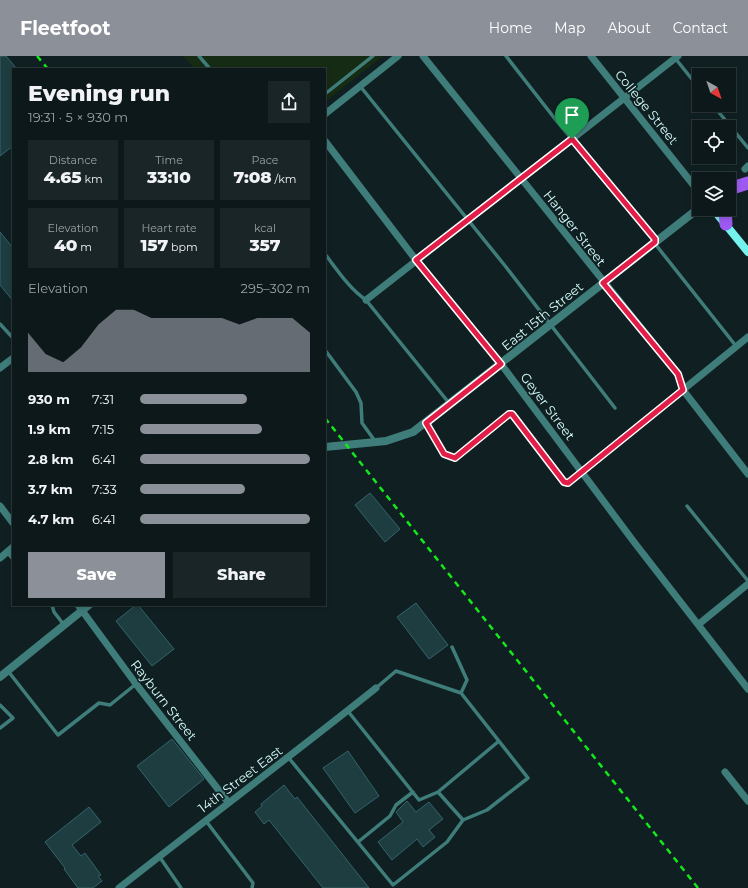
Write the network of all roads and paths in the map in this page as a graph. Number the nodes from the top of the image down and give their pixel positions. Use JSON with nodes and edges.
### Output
{"nodes":[{"id":1,"x":199,"y":56,"type":"edge"},
{"id":2,"x":373,"y":56,"type":"edge"},
{"id":3,"x":398,"y":56,"type":"edge"},
{"id":4,"x":423,"y":56,"type":"edge"},
{"id":5,"x":506,"y":56,"type":"edge"},
{"id":6,"x":591,"y":56,"type":"edge"},
{"id":7,"x":676,"y":57,"type":"edge"},
{"id":8,"x":209,"y":68,"type":"edge"},
{"id":9,"x":692,"y":79,"type":"edge"},
{"id":10,"x":360,"y":85,"type":"junction"},
{"id":11,"x":326,"y":93,"type":"edge"},
{"id":12,"x":625,"y":98,"type":"junction"},
{"id":13,"x":719,"y":112,"type":"edge"},
{"id":14,"x":326,"y":113,"type":"edge"},
{"id":15,"x":572,"y":139,"type":"junction"},
{"id":16,"x":326,"y":142,"type":"edge"},
{"id":17,"x":748,"y":148,"type":"edge"},
{"id":18,"x":521,"y":179,"type":"junction"},
{"id":19,"x":692,"y":183,"type":"edge"},
{"id":20,"x":692,"y":213,"type":"edge"},
{"id":21,"x":719,"y":216,"type":"edge"},
{"id":22,"x":725,"y":216,"type":"edge"},
{"id":23,"x":468,"y":220,"type":"junction"},
{"id":24,"x":726,"y":224,"type":"junction"},
{"id":25,"x":655,"y":242,"type":"junction"},
{"id":26,"x":748,"y":252,"type":"edge"},
{"id":27,"x":326,"y":255,"type":"edge"},
{"id":28,"x":416,"y":260,"type":"junction"},
{"id":29,"x":603,"y":283,"type":"junction"},
{"id":30,"x":366,"y":300,"type":"junction"},
{"id":31,"x":0,"y":324,"type":"edge"},
{"id":32,"x":550,"y":324,"type":"junction"},
{"id":33,"x":12,"y":337,"type":"edge"},
{"id":34,"x":748,"y":337,"type":"edge"},
{"id":35,"x":736,"y":346,"type":"junction"},
{"id":36,"x":326,"y":351,"type":"edge"},
{"id":37,"x":12,"y":359,"type":"edge"},
{"id":38,"x":501,"y":364,"type":"junction"},
{"id":39,"x":0,"y":368,"type":"edge"},
{"id":40,"x":683,"y":390,"type":"junction"},
{"id":41,"x":450,"y":404,"type":"junction"},
{"id":42,"x":616,"y":408,"type":"dead end"},
{"id":43,"x":426,"y":423,"type":"junction"},
{"id":44,"x":376,"y":442,"type":"junction"},
{"id":45,"x":326,"y":446,"type":"edge"},
{"id":46,"x":583,"y":471,"type":"junction"},
{"id":47,"x":748,"y":474,"type":"edge"},
{"id":48,"x":0,"y":506,"type":"edge"},
{"id":49,"x":687,"y":506,"type":"dead end"},
{"id":50,"x":12,"y":522,"type":"edge"},
{"id":51,"x":10,"y":550,"type":"edge"},
{"id":52,"x":0,"y":558,"type":"edge"},
{"id":53,"x":748,"y":583,"type":"edge"},
{"id":54,"x":52,"y":606,"type":"edge"},
{"id":55,"x":80,"y":608,"type":"edge"},
{"id":56,"x":698,"y":624,"type":"junction"},
{"id":57,"x":64,"y":625,"type":"junction"},
{"id":58,"x":452,"y":647,"type":"dead end"},
{"id":59,"x":8,"y":671,"type":"junction"},
{"id":60,"x":0,"y":677,"type":"edge"},
{"id":61,"x":136,"y":684,"type":"junction"},
{"id":62,"x":376,"y":688,"type":"joint"},
{"id":63,"x":748,"y":688,"type":"edge"},
{"id":64,"x":461,"y":693,"type":"junction"},
{"id":65,"x":0,"y":705,"type":"edge"},
{"id":66,"x":347,"y":710,"type":"junction"},
{"id":67,"x":0,"y":728,"type":"edge"},
{"id":68,"x":499,"y":741,"type":"junction"},
{"id":69,"x":288,"y":757,"type":"junction"},
{"id":70,"x":725,"y":772,"type":"dead end"},
{"id":71,"x":413,"y":792,"type":"junction"},
{"id":72,"x":438,"y":792,"type":"junction"},
{"id":73,"x":748,"y":801,"type":"edge"},
{"id":74,"x":228,"y":802,"type":"junction"},
{"id":75,"x":205,"y":820,"type":"junction"},
{"id":76,"x":463,"y":820,"type":"junction"},
{"id":77,"x":358,"y":842,"type":"junction"},
{"id":78,"x":159,"y":856,"type":"junction"},
{"id":79,"x":118,"y":888,"type":"edge"},
{"id":80,"x":181,"y":888,"type":"edge"},
{"id":81,"x":252,"y":888,"type":"edge"}],
"edges":[{"from":1,"to":8,"type":"lane"},
{"from":2,"to":11,"type":"lane"},
{"from":3,"to":10,"type":"street"},
{"from":4,"to":18,"type":"street","name":"Hanger Street"},
{"from":5,"to":15,"type":"lane"},
{"from":6,"to":12,"type":"street","name":"College Street"},
{"from":7,"to":9,"type":"lane"},
{"from":7,"to":12,"type":"street"},
{"from":10,"to":14,"type":"street"},
{"from":10,"to":23,"type":"lane"},
{"from":12,"to":15,"type":"street"},
{"from":12,"to":19,"type":"street","name":"College Street"},
{"from":13,"to":17,"type":"lane"},
{"from":15,"to":18,"type":"street"},
{"from":15,"to":25,"type":"lane"},
{"from":16,"to":28,"type":"street","name":"Geyer Street"},
{"from":18,"to":23,"type":"street"},
{"from":18,"to":29,"type":"street","name":"Hanger Street"},
{"from":20,"to":25,"type":"street","name":"East 15th Street"},
{"from":21,"to":24,"type":"main road"},
{"from":22,"to":24,"type":"highway"},
{"from":23,"to":28,"type":"street"},
{"from":23,"to":32,"type":"lane"},
{"from":24,"to":26,"type":"main road"},
{"from":25,"to":29,"type":"street","name":"East 15th Street"},
{"from":25,"to":35,"type":"lane"},
{"from":27,"to":30,"type":"lane"},
{"from":28,"to":30,"type":"street"},
{"from":28,"to":38,"type":"street","name":"Geyer Street"},
{"from":29,"to":32,"type":"street","name":"East 15th Street"},
{"from":29,"to":40,"type":"street","name":"Hanger Street"},
{"from":30,"to":41,"type":"lane"},
{"from":31,"to":33,"type":"lane"},
{"from":32,"to":38,"type":"street","name":"East 15th Street"},
{"from":32,"to":42,"type":"lane"},
{"from":34,"to":35,"type":"street"},
{"from":35,"to":40,"type":"street"},
{"from":36,"to":44,"type":"lane"},
{"from":37,"to":39,"type":"street"},
{"from":38,"to":41,"type":"street","name":"East 15th Street"},
{"from":38,"to":46,"type":"street","name":"Geyer Street"},
{"from":40,"to":46,"type":"street"},
{"from":40,"to":47,"type":"street","name":"Hanger Street"},
{"from":41,"to":43,"type":"street","name":"East 15th Street"},
{"from":43,"to":44,"type":"street","name":"East 15th Street"},
{"from":43,"to":46,"type":"lane"},
{"from":44,"to":45,"type":"street","name":"East 15th Street"},
{"from":46,"to":56,"type":"street","name":"Geyer Street"},
{"from":48,"to":50,"type":"street"},
{"from":49,"to":53,"type":"lane"},
{"from":51,"to":52,"type":"street"},
{"from":53,"to":56,"type":"street"},
{"from":54,"to":57,"type":"lane"},
{"from":55,"to":57,"type":"street"},
{"from":55,"to":61,"type":"street","name":"Rayburn Street"},
{"from":56,"to":63,"type":"street","name":"Geyer Street"},
{"from":57,"to":59,"type":"street"},
{"from":58,"to":64,"type":"lane"},
{"from":59,"to":60,"type":"street"},
{"from":59,"to":61,"type":"lane"},
{"from":61,"to":74,"type":"street","name":"Rayburn Street"},
{"from":62,"to":64,"type":"lane"},
{"from":62,"to":66,"type":"street","name":"14th Street East"},
{"from":64,"to":68,"type":"lane"},
{"from":65,"to":67,"type":"lane"},
{"from":66,"to":69,"type":"street","name":"14th Street East"},
{"from":66,"to":71,"type":"lane"},
{"from":68,"to":72,"type":"lane"},
{"from":68,"to":76,"type":"lane"},
{"from":69,"to":74,"type":"street","name":"14th Street East"},
{"from":69,"to":77,"type":"lane"},
{"from":70,"to":73,"type":"street"},
{"from":71,"to":72,"type":"lane"},
{"from":71,"to":77,"type":"lane"},
{"from":72,"to":76,"type":"lane"},
{"from":74,"to":75,"type":"street","name":"14th Street East"},
{"from":75,"to":78,"type":"street","name":"14th Street East"},
{"from":75,"to":81,"type":"lane"},
{"from":76,"to":77,"type":"lane"},
{"from":78,"to":79,"type":"street","name":"14th Street East"},
{"from":78,"to":80,"type":"lane"}]}
